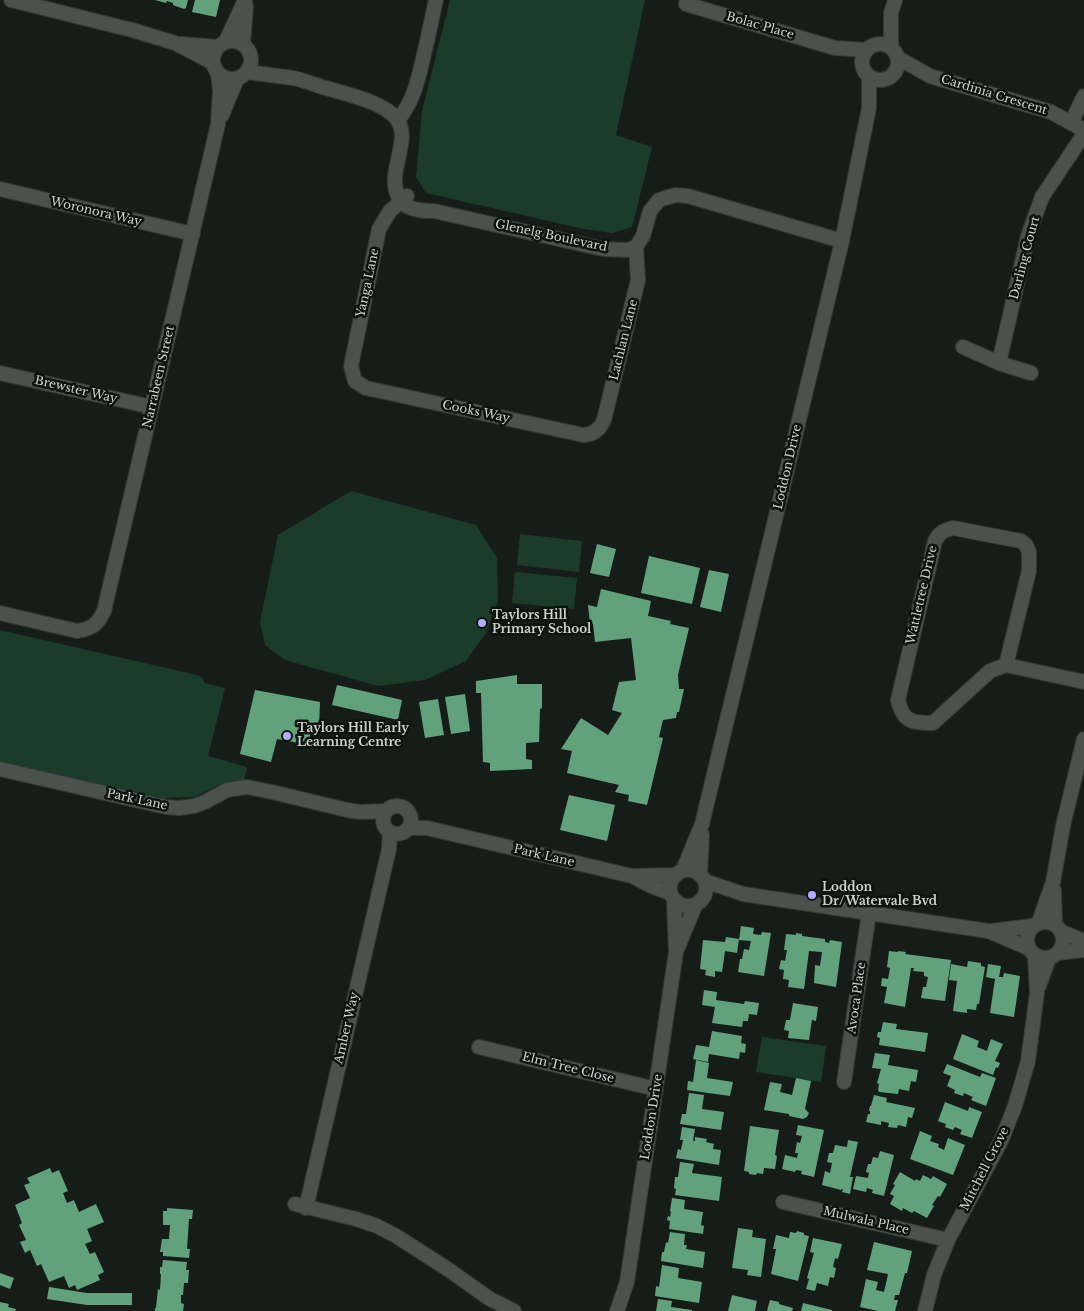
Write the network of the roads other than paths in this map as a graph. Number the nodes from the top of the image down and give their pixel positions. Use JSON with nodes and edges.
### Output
{"nodes":[{"id":1,"x":11,"y":0,"type":"edge"},
{"id":2,"x":246,"y":0,"type":"edge"},
{"id":3,"x":436,"y":0,"type":"edge"},
{"id":4,"x":686,"y":4,"type":"dead end"},
{"id":5,"x":893,"y":7,"type":"edge"},
{"id":6,"x":175,"y":44,"type":"junction"},
{"id":7,"x":222,"y":44,"type":"junction"},
{"id":8,"x":243,"y":44,"type":"junction"},
{"id":9,"x":835,"y":48,"type":"junction"},
{"id":10,"x":871,"y":48,"type":"junction"},
{"id":11,"x":894,"y":53,"type":"junction"},
{"id":12,"x":251,"y":57,"type":"junction"},
{"id":13,"x":216,"y":68,"type":"junction"},
{"id":14,"x":866,"y":71,"type":"junction"},
{"id":15,"x":242,"y":76,"type":"junction"},
{"id":16,"x":930,"y":76,"type":"junction"},
{"id":17,"x":888,"y":77,"type":"junction"},
{"id":18,"x":294,"y":78,"type":"junction"},
{"id":19,"x":1084,"y":96,"type":"edge"},
{"id":20,"x":869,"y":108,"type":"junction"},
{"id":21,"x":401,"y":116,"type":"junction"},
{"id":22,"x":1071,"y":123,"type":"junction"},
{"id":23,"x":218,"y":124,"type":"junction"},
{"id":24,"x":1084,"y":130,"type":"edge"},
{"id":25,"x":1084,"y":134,"type":"edge"},
{"id":26,"x":0,"y":189,"type":"edge"},
{"id":27,"x":404,"y":198,"type":"junction"},
{"id":28,"x":193,"y":234,"type":"junction"},
{"id":29,"x":842,"y":241,"type":"junction"},
{"id":30,"x":636,"y":247,"type":"junction"},
{"id":31,"x":964,"y":347,"type":"dead end"},
{"id":32,"x":999,"y":363,"type":"junction"},
{"id":33,"x":0,"y":373,"type":"edge"},
{"id":34,"x":1031,"y":373,"type":"dead end"},
{"id":35,"x":355,"y":381,"type":"joint"},
{"id":36,"x":152,"y":407,"type":"junction"},
{"id":37,"x":597,"y":431,"type":"joint"},
{"id":38,"x":0,"y":613,"type":"edge"},
{"id":39,"x":1006,"y":665,"type":"junction"},
{"id":40,"x":1084,"y":682,"type":"edge"},
{"id":41,"x":1084,"y":739,"type":"edge"},
{"id":42,"x":0,"y":769,"type":"edge"},
{"id":43,"x":702,"y":824,"type":"junction"},
{"id":44,"x":397,"y":825,"type":"junction"},
{"id":45,"x":679,"y":873,"type":"junction"},
{"id":46,"x":632,"y":876,"type":"junction"},
{"id":47,"x":703,"y":878,"type":"junction"},
{"id":48,"x":1054,"y":882,"type":"junction"},
{"id":49,"x":743,"y":894,"type":"junction"},
{"id":50,"x":672,"y":897,"type":"junction"},
{"id":51,"x":700,"y":901,"type":"junction"},
{"id":52,"x":869,"y":913,"type":"junction"},
{"id":53,"x":1036,"y":924,"type":"junction"},
{"id":54,"x":1058,"y":928,"type":"junction"},
{"id":55,"x":988,"y":931,"type":"junction"},
{"id":56,"x":1084,"y":941,"type":"edge"},
{"id":57,"x":1084,"y":950,"type":"edge"},
{"id":58,"x":676,"y":952,"type":"junction"},
{"id":59,"x":1043,"y":953,"type":"junction"},
{"id":60,"x":479,"y":1047,"type":"dead end"},
{"id":61,"x":844,"y":1082,"type":"dead end"},
{"id":62,"x":656,"y":1089,"type":"junction"},
{"id":63,"x":783,"y":1202,"type":"dead end"},
{"id":64,"x":948,"y":1240,"type":"junction"},
{"id":65,"x":627,"y":1282,"type":"junction"},
{"id":66,"x":486,"y":1305,"type":"edge"},
{"id":67,"x":514,"y":1311,"type":"edge"},
{"id":68,"x":617,"y":1311,"type":"edge"},
{"id":69,"x":627,"y":1311,"type":"edge"},
{"id":70,"x":925,"y":1311,"type":"edge"}],
"edges":[{"from":1,"to":6,"type":"street"},
{"from":2,"to":7,"type":"street"},
{"from":2,"to":8,"type":"street"},
{"from":3,"to":21,"type":"street"},
{"from":4,"to":9,"type":"street","name":"Bolac Place"},
{"from":5,"to":10,"type":"street"},
{"from":5,"to":11,"type":"street"},
{"from":6,"to":7,"type":"street"},
{"from":6,"to":13,"type":"street"},
{"from":7,"to":8,"type":"street"},
{"from":7,"to":13,"type":"street"},
{"from":8,"to":12,"type":"street"},
{"from":9,"to":10,"type":"street","name":"Bolac Place"},
{"from":9,"to":14,"type":"street","name":"Bolac Place"},
{"from":10,"to":11,"type":"street"},
{"from":10,"to":14,"type":"street"},
{"from":11,"to":16,"type":"street","name":"Cardinia Crescent"},
{"from":11,"to":17,"type":"street"},
{"from":12,"to":15,"type":"street"},
{"from":12,"to":18,"type":"street"},
{"from":13,"to":15,"type":"street"},
{"from":13,"to":23,"type":"street","name":"Narrabeen Street"},
{"from":14,"to":17,"type":"street"},
{"from":14,"to":20,"type":"street","name":"Loddon Drive"},
{"from":15,"to":18,"type":"street"},
{"from":15,"to":23,"type":"street","name":"Narrabeen Street"},
{"from":16,"to":17,"type":"street","name":"Cardinia Crescent"},
{"from":16,"to":22,"type":"street","name":"Cardinia Crescent"},
{"from":17,"to":20,"type":"street","name":"Loddon Drive"},
{"from":18,"to":21,"type":"street"},
{"from":19,"to":22,"type":"street"},
{"from":20,"to":29,"type":"street","name":"Loddon Drive"},
{"from":21,"to":27,"type":"street"},
{"from":22,"to":24,"type":"street","name":"Cardinia Crescent"},
{"from":23,"to":28,"type":"street","name":"Narrabeen Street"},
{"from":25,"to":32,"type":"street","name":"Darling Court"},
{"from":26,"to":28,"type":"street","name":"Woronora Way"},
{"from":27,"to":30,"type":"street","name":"Glenelg Boulevard"},
{"from":27,"to":35,"type":"street","name":"Yanga Lane"},
{"from":28,"to":36,"type":"street","name":"Narrabeen Street"},
{"from":29,"to":30,"type":"street"},
{"from":29,"to":43,"type":"street","name":"Loddon Drive"},
{"from":30,"to":37,"type":"street","name":"Lachlan Lane"},
{"from":31,"to":32,"type":"street"},
{"from":32,"to":34,"type":"street"},
{"from":33,"to":36,"type":"street","name":"Brewster Way"},
{"from":35,"to":37,"type":"street","name":"Cooks Way"},
{"from":36,"to":38,"type":"street","name":"Narrabeen Street"},
{"from":39,"to":39,"type":"street","name":"Wattletree Drive"},
{"from":39,"to":40,"type":"street"},
{"from":41,"to":48,"type":"street"},
{"from":42,"to":44,"type":"street","name":"Park Lane"},
{"from":43,"to":45,"type":"street","name":"Loddon Drive"},
{"from":43,"to":47,"type":"street","name":"Loddon Drive"},
{"from":44,"to":46,"type":"street","name":"Park Lane"},
{"from":44,"to":66,"type":"street","name":"Amber Way"},
{"from":45,"to":46,"type":"street","name":"Park Lane"},
{"from":45,"to":47,"type":"street"},
{"from":45,"to":50,"type":"street"},
{"from":46,"to":50,"type":"street","name":"Park Lane"},
{"from":47,"to":49,"type":"street"},
{"from":47,"to":51,"type":"street"},
{"from":48,"to":53,"type":"street"},
{"from":48,"to":54,"type":"street"},
{"from":49,"to":51,"type":"street"},
{"from":49,"to":52,"type":"street"},
{"from":50,"to":51,"type":"street"},
{"from":50,"to":58,"type":"street","name":"Loddon Drive"},
{"from":51,"to":58,"type":"street","name":"Loddon Drive"},
{"from":52,"to":55,"type":"street"},
{"from":52,"to":61,"type":"street","name":"Avoca Place"},
{"from":53,"to":54,"type":"street"},
{"from":53,"to":55,"type":"street"},
{"from":53,"to":59,"type":"street"},
{"from":54,"to":56,"type":"street"},
{"from":54,"to":59,"type":"street"},
{"from":55,"to":59,"type":"street"},
{"from":57,"to":59,"type":"street"},
{"from":58,"to":62,"type":"street","name":"Loddon Drive"},
{"from":59,"to":64,"type":"street","name":"Mitchell Grove"},
{"from":60,"to":62,"type":"street","name":"Elm Tree Close"},
{"from":62,"to":65,"type":"street","name":"Loddon Drive"},
{"from":63,"to":64,"type":"street","name":"Mulwala Place"},
{"from":64,"to":70,"type":"street","name":"Mitchell Grove"},
{"from":65,"to":68,"type":"street","name":"Loddon Drive"},
{"from":65,"to":69,"type":"street","name":"Loddon Drive"},
{"from":66,"to":67,"type":"street","name":"Amber Way"}]}
